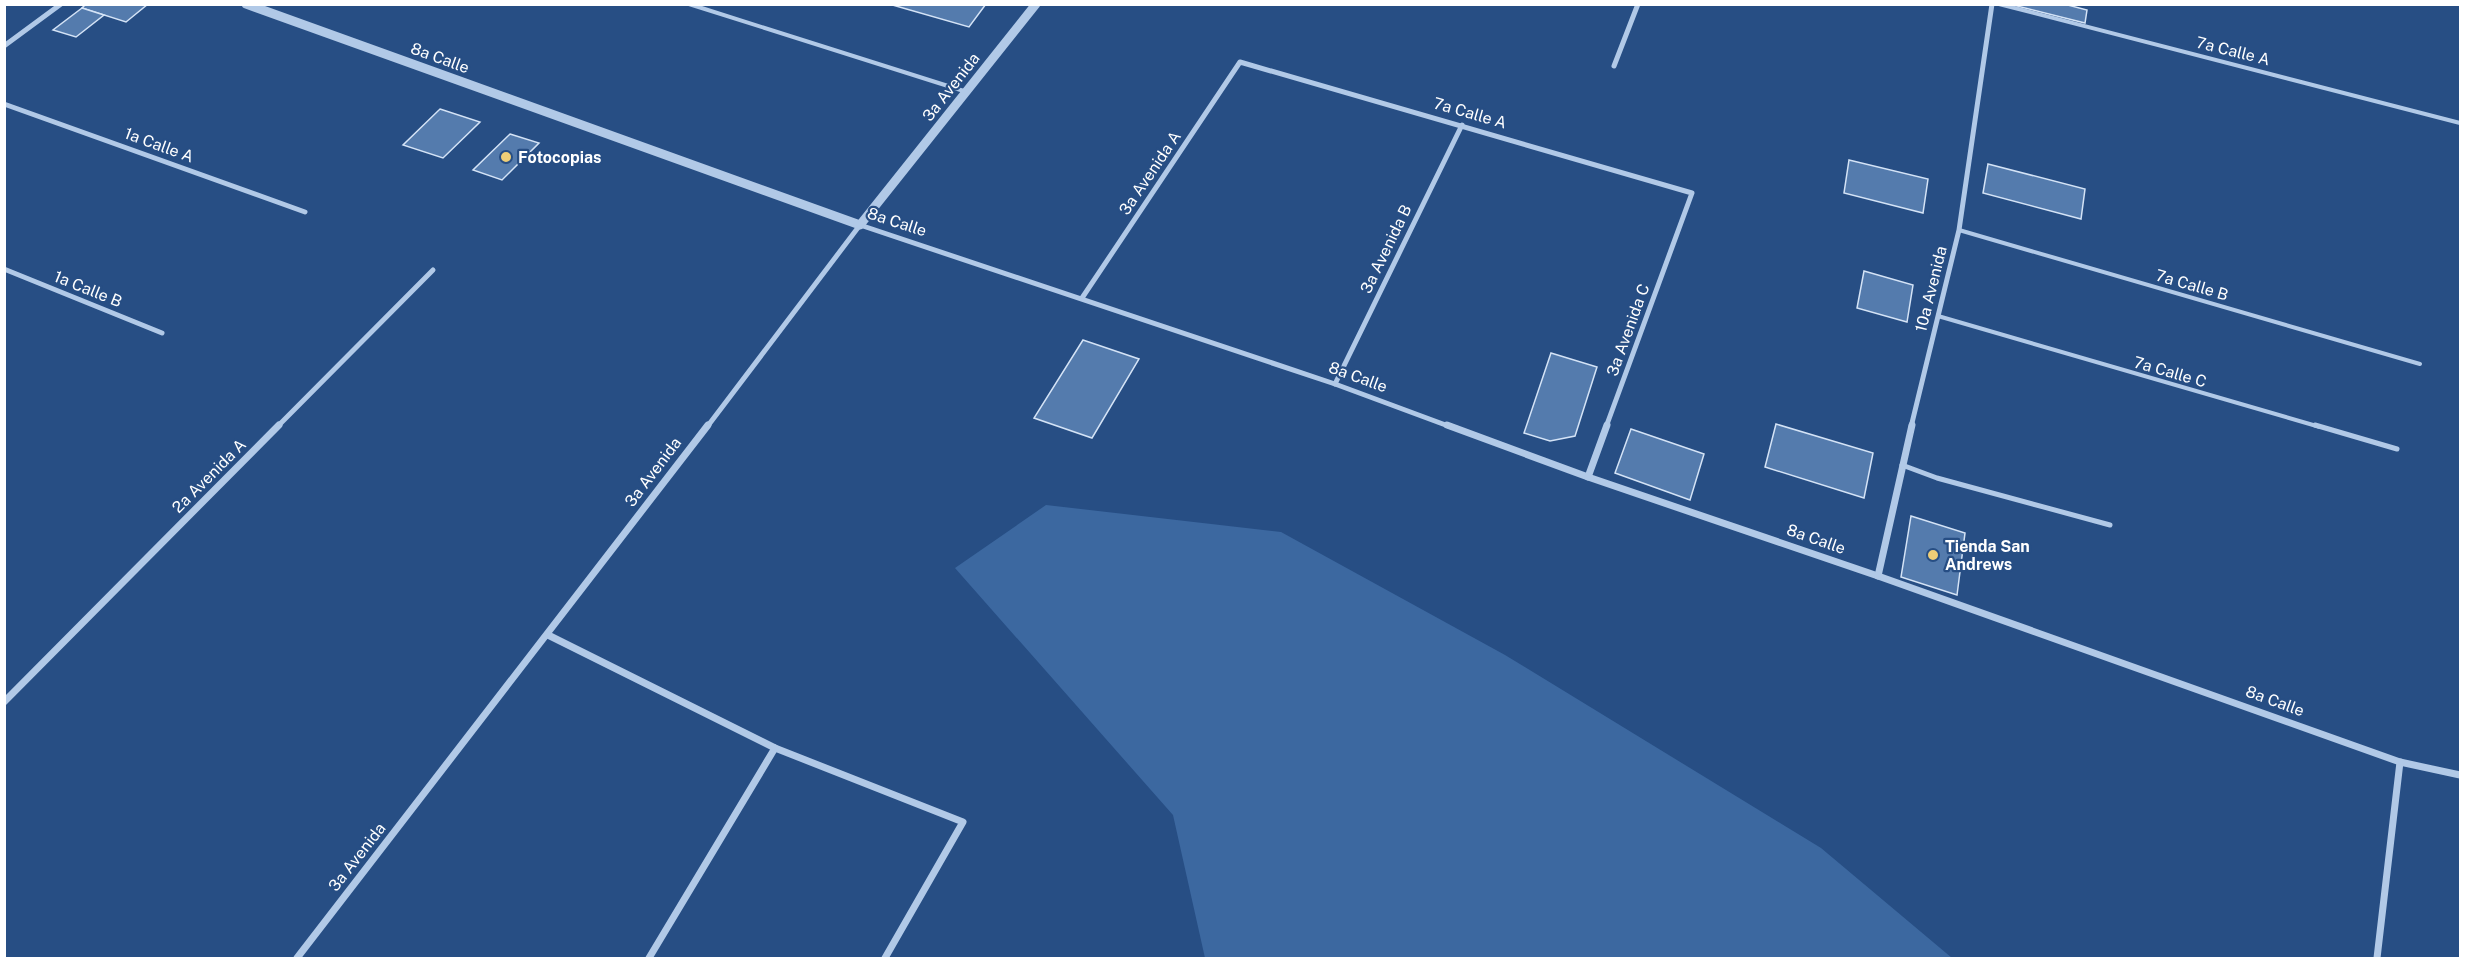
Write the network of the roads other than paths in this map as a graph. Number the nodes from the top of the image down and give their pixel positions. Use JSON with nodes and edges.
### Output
{"nodes":[{"id":1,"x":61,"y":4,"type":"edge"},
{"id":2,"x":246,"y":4,"type":"edge"},
{"id":3,"x":689,"y":4,"type":"edge"},
{"id":4,"x":1036,"y":4,"type":"edge"},
{"id":5,"x":1638,"y":4,"type":"edge"},
{"id":6,"x":1992,"y":4,"type":"edge"},
{"id":7,"x":1999,"y":4,"type":"edge"},
{"id":8,"x":4,"y":46,"type":"edge"},
{"id":9,"x":1240,"y":62,"type":"joint"},
{"id":10,"x":1614,"y":66,"type":"dead end"},
{"id":11,"x":967,"y":92,"type":"junction"},
{"id":12,"x":4,"y":104,"type":"edge"},
{"id":13,"x":2460,"y":123,"type":"edge"},
{"id":14,"x":1462,"y":125,"type":"junction"},
{"id":15,"x":1692,"y":193,"type":"joint"},
{"id":16,"x":305,"y":212,"type":"dead end"},
{"id":17,"x":860,"y":225,"type":"junction"},
{"id":18,"x":1959,"y":230,"type":"junction"},
{"id":19,"x":4,"y":270,"type":"edge"},
{"id":20,"x":433,"y":270,"type":"dead end"},
{"id":21,"x":1082,"y":298,"type":"junction"},
{"id":22,"x":1938,"y":316,"type":"junction"},
{"id":23,"x":162,"y":333,"type":"dead end"},
{"id":24,"x":2420,"y":364,"type":"dead end"},
{"id":25,"x":1335,"y":384,"type":"junction"},
{"id":26,"x":2397,"y":449,"type":"dead end"},
{"id":27,"x":1902,"y":465,"type":"junction"},
{"id":28,"x":1588,"y":477,"type":"junction"},
{"id":29,"x":2110,"y":525,"type":"dead end"},
{"id":30,"x":1878,"y":576,"type":"junction"},
{"id":31,"x":548,"y":635,"type":"junction"},
{"id":32,"x":4,"y":702,"type":"edge"},
{"id":33,"x":775,"y":748,"type":"junction"},
{"id":34,"x":2400,"y":762,"type":"junction"},
{"id":35,"x":2460,"y":775,"type":"edge"},
{"id":36,"x":297,"y":958,"type":"edge"},
{"id":37,"x":649,"y":958,"type":"edge"},
{"id":38,"x":885,"y":958,"type":"edge"},
{"id":39,"x":2377,"y":958,"type":"edge"}],
"edges":[{"from":1,"to":8,"type":"street"},
{"from":2,"to":17,"type":"street","name":"8a Calle"},
{"from":3,"to":11,"type":"lane"},
{"from":4,"to":11,"type":"street","name":"3a Avenida"},
{"from":5,"to":10,"type":"street"},
{"from":6,"to":18,"type":"street","name":"10a Avenida"},
{"from":7,"to":13,"type":"lane","name":"7a Calle A"},
{"from":9,"to":14,"type":"street","name":"7a Calle A"},
{"from":9,"to":21,"type":"street","name":"3a Avenida A"},
{"from":11,"to":17,"type":"street","name":"3a Avenida"},
{"from":12,"to":16,"type":"street","name":"1a Calle A"},
{"from":14,"to":15,"type":"street","name":"7a Calle A"},
{"from":14,"to":25,"type":"street","name":"3a Avenida B"},
{"from":15,"to":28,"type":"street","name":"3a Avenida C"},
{"from":17,"to":21,"type":"street","name":"8a Calle"},
{"from":17,"to":31,"type":"street","name":"3a Avenida"},
{"from":18,"to":22,"type":"street","name":"10a Avenida"},
{"from":18,"to":24,"type":"lane","name":"7a Calle B"},
{"from":19,"to":23,"type":"street","name":"1a Calle B"},
{"from":20,"to":32,"type":"street","name":"2a Avenida A"},
{"from":21,"to":25,"type":"street","name":"8a Calle"},
{"from":22,"to":26,"type":"lane","name":"7a Calle C"},
{"from":22,"to":27,"type":"street","name":"10a Avenida"},
{"from":25,"to":28,"type":"street","name":"8a Calle"},
{"from":27,"to":29,"type":"lane"},
{"from":27,"to":30,"type":"street","name":"10a Avenida"},
{"from":28,"to":30,"type":"street","name":"8a Calle"},
{"from":30,"to":34,"type":"street","name":"8a Calle"},
{"from":31,"to":33,"type":"street"},
{"from":31,"to":36,"type":"street","name":"3a Avenida"},
{"from":33,"to":37,"type":"street"},
{"from":33,"to":38,"type":"street"},
{"from":34,"to":35,"type":"street","name":"8a Calle"},
{"from":34,"to":39,"type":"street"}]}
